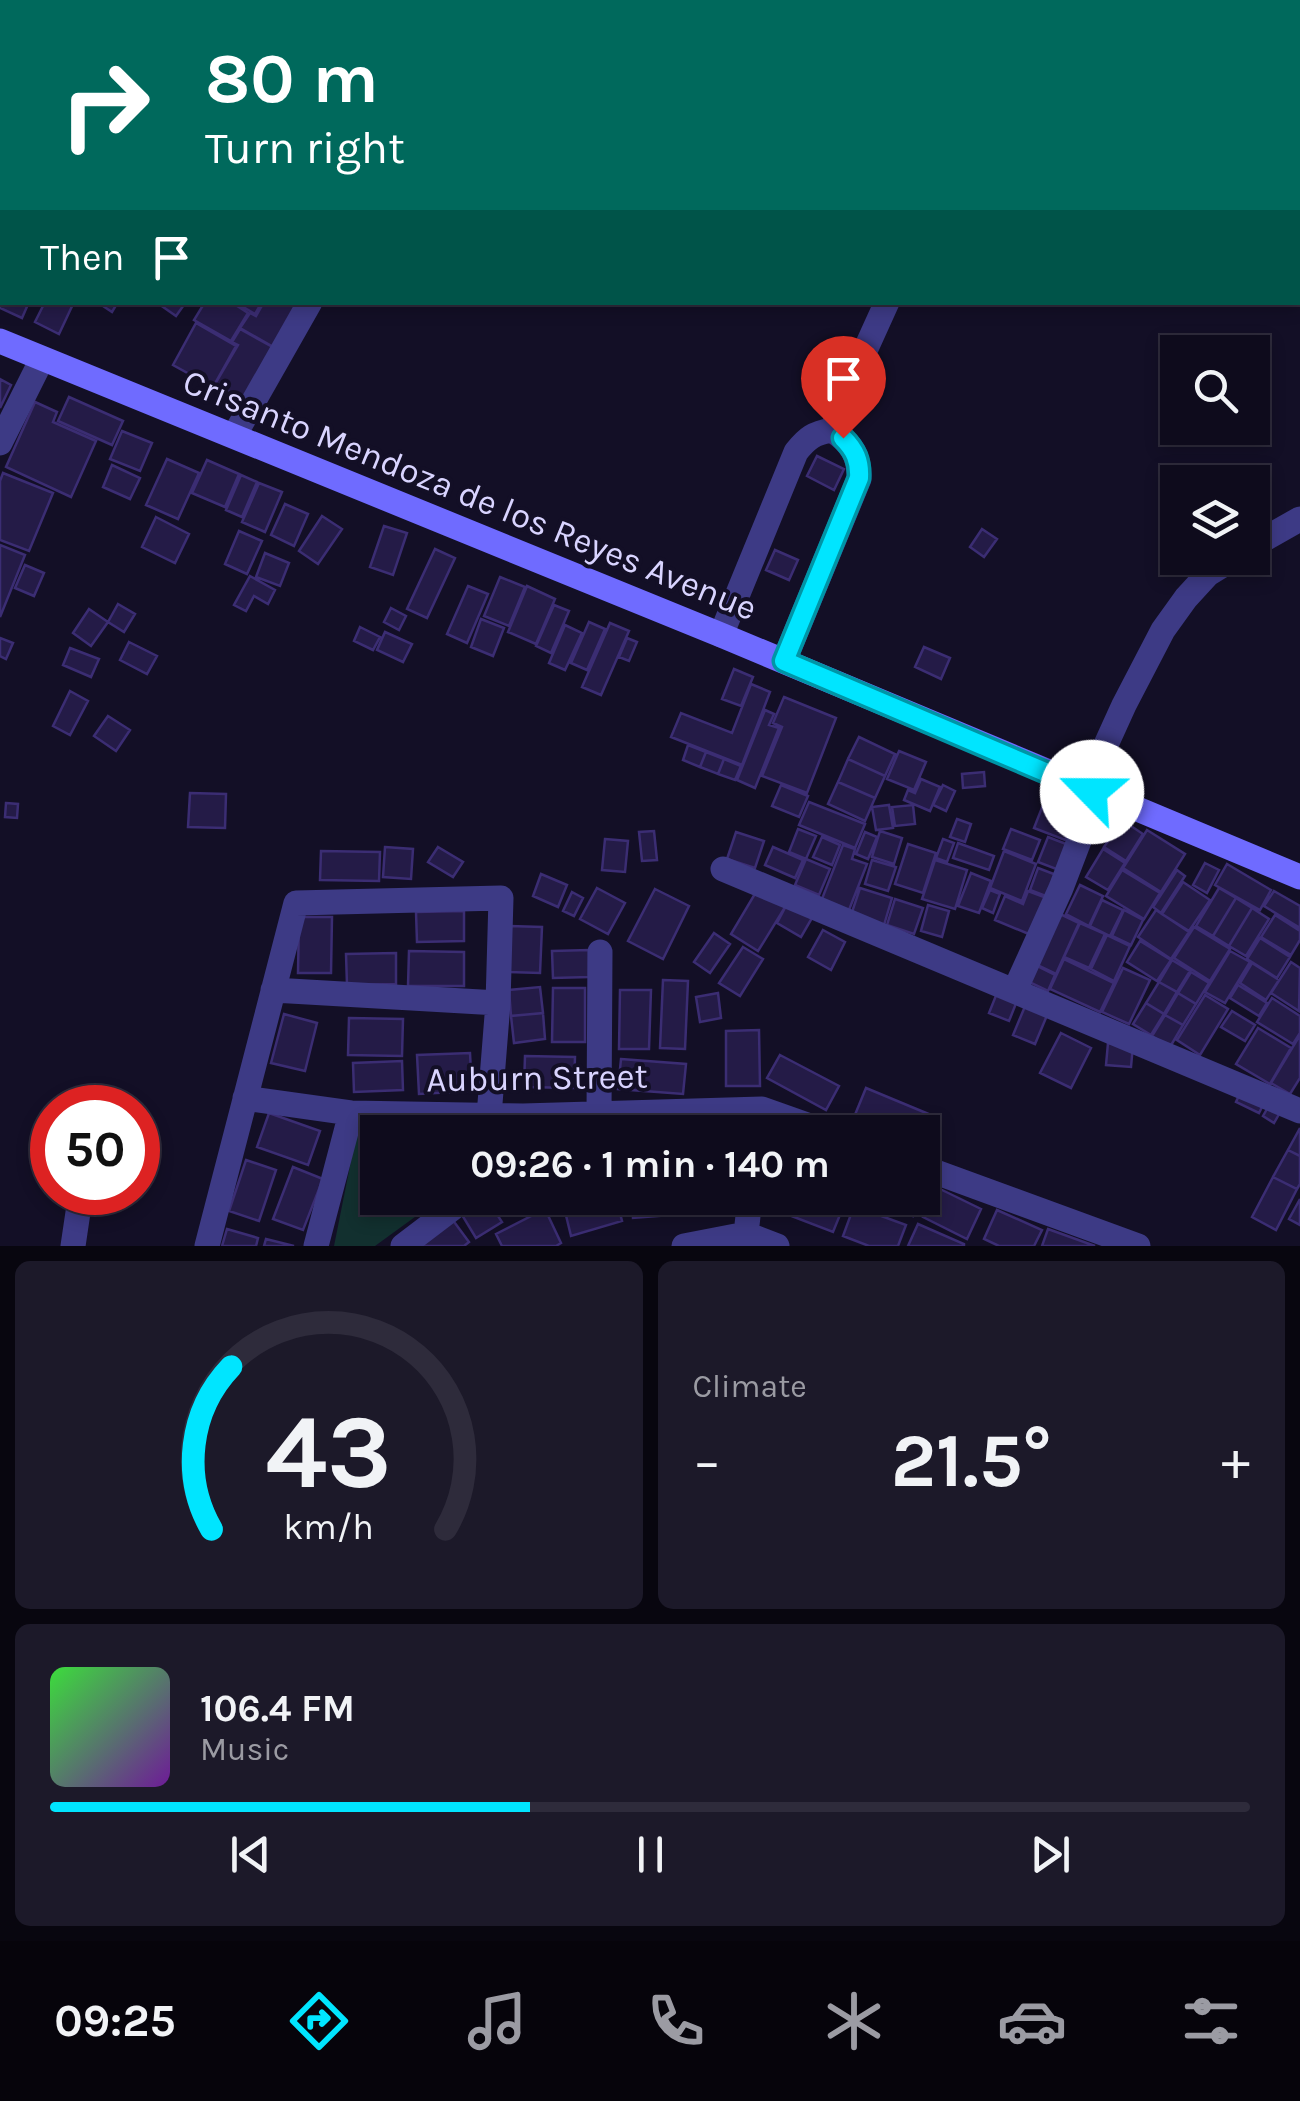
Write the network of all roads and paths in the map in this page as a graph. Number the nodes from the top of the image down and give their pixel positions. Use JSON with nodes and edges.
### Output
{"nodes":[{"id":1,"x":308,"y":305,"type":"edge"},
{"id":2,"x":887,"y":305,"type":"edge"},
{"id":3,"x":0,"y":341,"type":"edge"},
{"id":4,"x":42,"y":359,"type":"junction"},
{"id":5,"x":832,"y":430,"type":"junction"},
{"id":6,"x":234,"y":436,"type":"junction"},
{"id":7,"x":0,"y":443,"type":"edge"},
{"id":8,"x":1300,"y":519,"type":"edge"},
{"id":9,"x":1270,"y":536,"type":"edge"},
{"id":10,"x":1207,"y":575,"type":"edge"},
{"id":11,"x":722,"y":635,"type":"junction"},
{"id":12,"x":784,"y":661,"type":"junction"},
{"id":13,"x":1092,"y":792,"type":"junction"},
{"id":14,"x":723,"y":869,"type":"dead end"},
{"id":15,"x":1300,"y":877,"type":"edge"},
{"id":16,"x":600,"y":952,"type":"dead end"},
{"id":17,"x":273,"y":990,"type":"junction"},
{"id":18,"x":1014,"y":990,"type":"junction"},
{"id":19,"x":498,"y":1003,"type":"junction"},
{"id":20,"x":245,"y":1098,"type":"junction"},
{"id":21,"x":1300,"y":1111,"type":"edge"},
{"id":22,"x":350,"y":1113,"type":"junction"},
{"id":23,"x":599,"y":1114,"type":"junction"},
{"id":24,"x":443,"y":1115,"type":"edge"},
{"id":25,"x":490,"y":1115,"type":"edge"},
{"id":26,"x":591,"y":1115,"type":"edge"},
{"id":27,"x":626,"y":1115,"type":"edge"},
{"id":28,"x":940,"y":1174,"type":"edge"},
{"id":29,"x":78,"y":1215,"type":"edge"},
{"id":30,"x":444,"y":1215,"type":"edge"},
{"id":31,"x":748,"y":1215,"type":"edge"},
{"id":32,"x":746,"y":1234,"type":"junction"},
{"id":33,"x":73,"y":1246,"type":"edge"},
{"id":34,"x":207,"y":1246,"type":"edge"},
{"id":35,"x":316,"y":1246,"type":"edge"},
{"id":36,"x":404,"y":1246,"type":"edge"},
{"id":37,"x":684,"y":1246,"type":"edge"},
{"id":38,"x":777,"y":1246,"type":"edge"},
{"id":39,"x":1138,"y":1246,"type":"edge"}],
"edges":[{"from":1,"to":6,"type":"street"},
{"from":2,"to":5,"type":"street"},
{"from":3,"to":4,"type":"main road","name":"Crisanto Mendoza de los Reyes Avenue"},
{"from":4,"to":6,"type":"main road","name":"Crisanto Mendoza de los Reyes Avenue"},
{"from":4,"to":7,"type":"street"},
{"from":5,"to":11,"type":"street"},
{"from":5,"to":12,"type":"street"},
{"from":6,"to":11,"type":"main road","name":"Crisanto Mendoza de los Reyes Avenue"},
{"from":8,"to":9,"type":"street"},
{"from":10,"to":13,"type":"street"},
{"from":11,"to":12,"type":"main road","name":"Crisanto Mendoza de los Reyes Avenue"},
{"from":12,"to":13,"type":"main road","name":"Crisanto Mendoza de los Reyes Avenue"},
{"from":13,"to":15,"type":"main road","name":"Crisanto Mendoza de los Reyes Avenue"},
{"from":13,"to":18,"type":"street"},
{"from":14,"to":18,"type":"street"},
{"from":16,"to":23,"type":"street"},
{"from":17,"to":19,"type":"street"},
{"from":17,"to":19,"type":"street"},
{"from":17,"to":20,"type":"street"},
{"from":18,"to":21,"type":"street"},
{"from":19,"to":25,"type":"street"},
{"from":20,"to":22,"type":"street","name":"Auburn Street"},
{"from":20,"to":34,"type":"street"},
{"from":22,"to":24,"type":"street","name":"Auburn Street"},
{"from":22,"to":35,"type":"street"},
{"from":23,"to":26,"type":"street","name":"Auburn Street"},
{"from":23,"to":27,"type":"street","name":"Auburn Street"},
{"from":28,"to":39,"type":"street"},
{"from":29,"to":33,"type":"street"},
{"from":30,"to":36,"type":"street"},
{"from":31,"to":32,"type":"street"},
{"from":32,"to":37,"type":"street"},
{"from":32,"to":38,"type":"street"}]}
